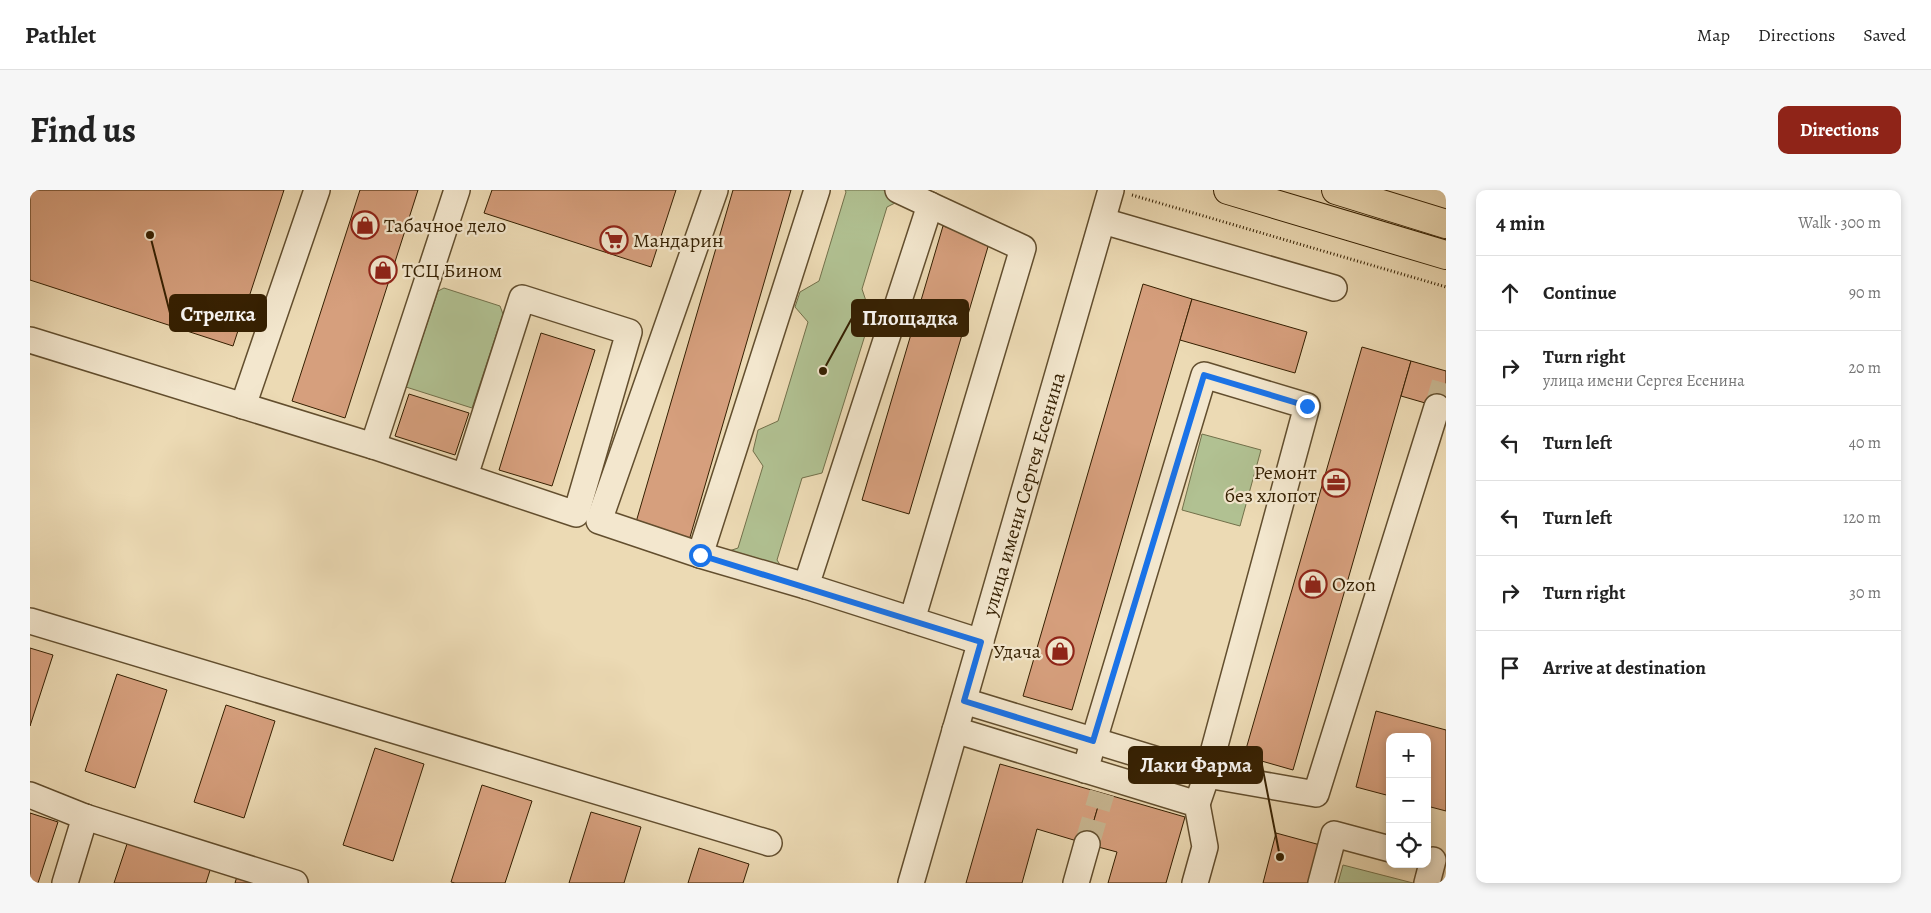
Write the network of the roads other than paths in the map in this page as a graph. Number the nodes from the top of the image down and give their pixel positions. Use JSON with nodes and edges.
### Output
{"nodes":[{"id":1,"x":317,"y":190,"type":"edge"},
{"id":2,"x":458,"y":190,"type":"edge"},
{"id":3,"x":715,"y":190,"type":"edge"},
{"id":4,"x":817,"y":190,"type":"edge"},
{"id":5,"x":898,"y":190,"type":"edge"},
{"id":6,"x":1228,"y":190,"type":"edge"},
{"id":7,"x":1336,"y":190,"type":"edge"},
{"id":8,"x":1117,"y":191,"type":"edge"},
{"id":9,"x":930,"y":206,"type":"junction"},
{"id":10,"x":1103,"y":221,"type":"junction"},
{"id":11,"x":1446,"y":224,"type":"edge"},
{"id":12,"x":1446,"y":255,"type":"edge"},
{"id":13,"x":1334,"y":288,"type":"dead end"},
{"id":14,"x":30,"y":340,"type":"edge"},
{"id":15,"x":243,"y":406,"type":"junction"},
{"id":16,"x":1437,"y":407,"type":"tunnel mouth"},
{"id":17,"x":373,"y":446,"type":"junction"},
{"id":18,"x":465,"y":476,"type":"junction"},
{"id":19,"x":700,"y":555,"type":"junction"},
{"id":20,"x":806,"y":586,"type":"junction"},
{"id":21,"x":912,"y":620,"type":"junction"},
{"id":22,"x":30,"y":621,"type":"edge"},
{"id":23,"x":981,"y":642,"type":"junction"},
{"id":24,"x":964,"y":701,"type":"junction"},
{"id":25,"x":955,"y":730,"type":"junction"},
{"id":26,"x":1093,"y":741,"type":"junction"},
{"id":27,"x":1206,"y":775,"type":"junction"},
{"id":28,"x":1097,"y":780,"type":"junction"},
{"id":29,"x":30,"y":796,"type":"edge"},
{"id":30,"x":1197,"y":804,"type":"junction"},
{"id":31,"x":85,"y":817,"type":"junction"},
{"id":32,"x":769,"y":843,"type":"dead end"},
{"id":33,"x":1087,"y":844,"type":"tunnel mouth"},
{"id":34,"x":1386,"y":848,"type":"edge"},
{"id":35,"x":223,"y":872,"type":"edge"},
{"id":36,"x":65,"y":883,"type":"edge"},
{"id":37,"x":295,"y":883,"type":"edge"},
{"id":38,"x":911,"y":883,"type":"edge"},
{"id":39,"x":1076,"y":883,"type":"edge"},
{"id":40,"x":1195,"y":883,"type":"edge"},
{"id":41,"x":1321,"y":883,"type":"edge"}],
"edges":[{"from":1,"to":15,"type":"street"},
{"from":2,"to":17,"type":"street"},
{"from":3,"to":19,"type":"street"},
{"from":4,"to":19,"type":"street"},
{"from":5,"to":9,"type":"street"},
{"from":6,"to":12,"type":"main road"},
{"from":7,"to":11,"type":"main road"},
{"from":8,"to":10,"type":"street","name":"улица имени Сергея Есенина"},
{"from":9,"to":20,"type":"street"},
{"from":9,"to":21,"type":"street"},
{"from":10,"to":13,"type":"street"},
{"from":10,"to":23,"type":"street","name":"улица имени Сергея Есенина"},
{"from":14,"to":15,"type":"street"},
{"from":15,"to":17,"type":"street"},
{"from":16,"to":27,"type":"street"},
{"from":17,"to":18,"type":"street"},
{"from":18,"to":18,"type":"street"},
{"from":19,"to":20,"type":"street"},
{"from":20,"to":21,"type":"street"},
{"from":21,"to":23,"type":"street"},
{"from":22,"to":32,"type":"street"},
{"from":23,"to":24,"type":"street","name":"улица имени Сергея Есенина"},
{"from":24,"to":25,"type":"street","name":"улица имени Сергея Есенина"},
{"from":24,"to":26,"type":"street"},
{"from":25,"to":28,"type":"street"},
{"from":25,"to":38,"type":"street","name":"улица имени Сергея Есенина"},
{"from":26,"to":27,"type":"street"},
{"from":26,"to":27,"type":"street"},
{"from":26,"to":28,"type":"street"},
{"from":27,"to":30,"type":"street"},
{"from":28,"to":30,"type":"street"},
{"from":29,"to":31,"type":"street"},
{"from":30,"to":40,"type":"street"},
{"from":31,"to":35,"type":"street"},
{"from":31,"to":36,"type":"street"},
{"from":33,"to":39,"type":"street"},
{"from":34,"to":41,"type":"street"},
{"from":35,"to":37,"type":"street"}]}
